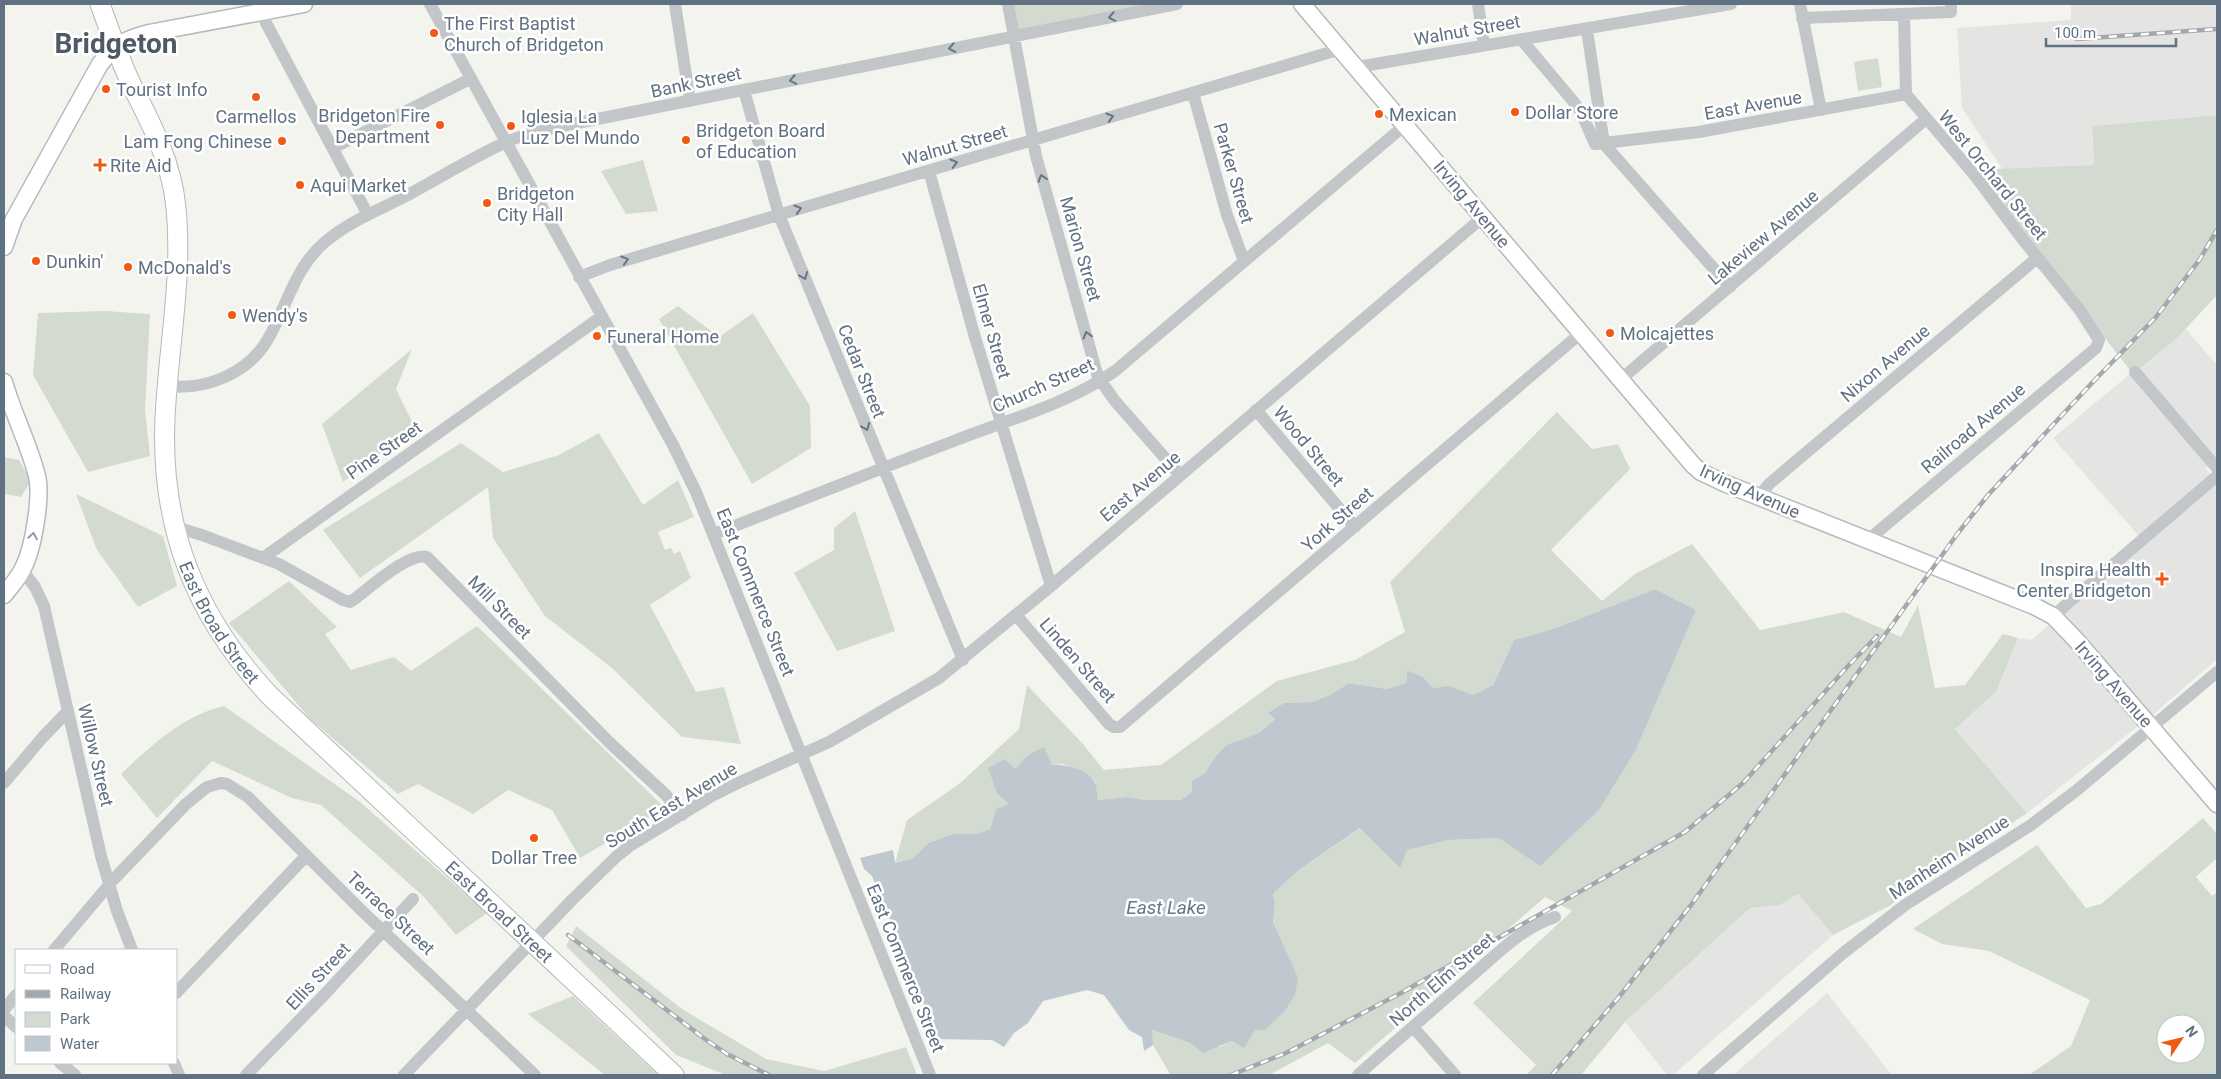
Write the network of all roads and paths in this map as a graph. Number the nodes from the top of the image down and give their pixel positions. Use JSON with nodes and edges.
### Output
{"nodes":[{"id":1,"x":100,"y":4,"type":"edge"},
{"id":2,"x":304,"y":4,"type":"edge"},
{"id":3,"x":430,"y":4,"type":"edge"},
{"id":4,"x":675,"y":4,"type":"edge"},
{"id":5,"x":1008,"y":4,"type":"edge"},
{"id":6,"x":1177,"y":4,"type":"edge"},
{"id":7,"x":1302,"y":4,"type":"edge"},
{"id":8,"x":1478,"y":4,"type":"edge"},
{"id":9,"x":1731,"y":4,"type":"edge"},
{"id":10,"x":1800,"y":4,"type":"edge"},
{"id":11,"x":1951,"y":4,"type":"edge"},
{"id":12,"x":259,"y":8,"type":"edge"},
{"id":13,"x":1904,"y":15,"type":"junction"},
{"id":14,"x":1802,"y":18,"type":"junction"},
{"id":15,"x":1587,"y":30,"type":"junction"},
{"id":16,"x":1014,"y":36,"type":"junction"},
{"id":17,"x":1521,"y":39,"type":"junction"},
{"id":18,"x":1484,"y":45,"type":"junction"},
{"id":19,"x":116,"y":46,"type":"junction"},
{"id":20,"x":1341,"y":50,"type":"junction"},
{"id":21,"x":1357,"y":67,"type":"junction"},
{"id":22,"x":470,"y":79,"type":"junction"},
{"id":23,"x":744,"y":90,"type":"junction"},
{"id":24,"x":1193,"y":93,"type":"junction"},
{"id":25,"x":1906,"y":94,"type":"junction"},
{"id":26,"x":690,"y":101,"type":"junction"},
{"id":27,"x":1821,"y":110,"type":"junction"},
{"id":28,"x":1926,"y":119,"type":"junction"},
{"id":29,"x":1404,"y":125,"type":"junction"},
{"id":30,"x":1032,"y":140,"type":"junction"},
{"id":31,"x":505,"y":142,"type":"junction"},
{"id":32,"x":1604,"y":144,"type":"junction"},
{"id":33,"x":333,"y":148,"type":"junction"},
{"id":34,"x":929,"y":170,"type":"junction"},
{"id":35,"x":368,"y":215,"type":"junction"},
{"id":36,"x":779,"y":215,"type":"junction"},
{"id":37,"x":1483,"y":217,"type":"junction"},
{"id":38,"x":9,"y":225,"type":"edge"},
{"id":39,"x":4,"y":247,"type":"edge"},
{"id":40,"x":2038,"y":258,"type":"junction"},
{"id":41,"x":1244,"y":261,"type":"junction"},
{"id":42,"x":579,"y":277,"type":"junction"},
{"id":43,"x":1730,"y":287,"type":"junction"},
{"id":44,"x":602,"y":317,"type":"junction"},
{"id":45,"x":1581,"y":333,"type":"junction"},
{"id":46,"x":2099,"y":342,"type":"joint"},
{"id":47,"x":2135,"y":372,"type":"dead end"},
{"id":48,"x":1620,"y":380,"type":"junction"},
{"id":49,"x":1101,"y":381,"type":"junction"},
{"id":50,"x":4,"y":382,"type":"edge"},
{"id":51,"x":168,"y":386,"type":"junction"},
{"id":52,"x":1256,"y":410,"type":"junction"},
{"id":53,"x":4,"y":419,"type":"edge"},
{"id":54,"x":1001,"y":423,"type":"junction"},
{"id":55,"x":883,"y":468,"type":"junction"},
{"id":56,"x":2217,"y":468,"type":"edge"},
{"id":57,"x":1180,"y":475,"type":"junction"},
{"id":58,"x":2217,"y":476,"type":"edge"},
{"id":59,"x":38,"y":488,"type":"junction"},
{"id":60,"x":1759,"y":497,"type":"junction"},
{"id":61,"x":1355,"y":526,"type":"junction"},
{"id":62,"x":175,"y":527,"type":"junction"},
{"id":63,"x":714,"y":534,"type":"junction"},
{"id":64,"x":1868,"y":540,"type":"junction"},
{"id":65,"x":263,"y":558,"type":"junction"},
{"id":66,"x":22,"y":570,"type":"junction"},
{"id":67,"x":1051,"y":586,"type":"junction"},
{"id":68,"x":4,"y":595,"type":"edge"},
{"id":69,"x":1016,"y":615,"type":"junction"},
{"id":70,"x":2053,"y":616,"type":"junction"},
{"id":71,"x":963,"y":660,"type":"junction"},
{"id":72,"x":2217,"y":672,"type":"edge"},
{"id":73,"x":68,"y":711,"type":"junction"},
{"id":74,"x":1114,"y":727,"type":"joint"},
{"id":75,"x":2152,"y":728,"type":"junction"},
{"id":76,"x":802,"y":755,"type":"junction"},
{"id":77,"x":4,"y":783,"type":"edge"},
{"id":78,"x":2217,"y":804,"type":"edge"},
{"id":79,"x":682,"y":815,"type":"junction"},
{"id":80,"x":306,"y":856,"type":"junction"},
{"id":81,"x":109,"y":884,"type":"junction"},
{"id":82,"x":413,"y":899,"type":"dead end"},
{"id":83,"x":1555,"y":917,"type":"dead end"},
{"id":84,"x":384,"y":931,"type":"junction"},
{"id":85,"x":532,"y":941,"type":"junction"},
{"id":86,"x":55,"y":949,"type":"edge"},
{"id":87,"x":132,"y":949,"type":"edge"},
{"id":88,"x":178,"y":991,"type":"edge"},
{"id":89,"x":15,"y":996,"type":"edge"},
{"id":90,"x":467,"y":1009,"type":"junction"},
{"id":91,"x":4,"y":1010,"type":"edge"},
{"id":92,"x":4,"y":1016,"type":"edge"},
{"id":93,"x":15,"y":1025,"type":"edge"},
{"id":94,"x":1413,"y":1027,"type":"junction"},
{"id":95,"x":61,"y":1064,"type":"edge"},
{"id":96,"x":76,"y":1075,"type":"edge"},
{"id":97,"x":246,"y":1075,"type":"edge"},
{"id":98,"x":404,"y":1075,"type":"edge"},
{"id":99,"x":535,"y":1075,"type":"edge"},
{"id":100,"x":674,"y":1075,"type":"edge"},
{"id":101,"x":930,"y":1075,"type":"edge"},
{"id":102,"x":1358,"y":1075,"type":"edge"},
{"id":103,"x":1455,"y":1075,"type":"edge"},
{"id":104,"x":1703,"y":1075,"type":"edge"}],
"edges":[{"from":1,"to":19,"type":"highway","name":"East Broad Street"},
{"from":2,"to":12,"type":"main road"},
{"from":3,"to":22,"type":"street","name":"East Commerce Street"},
{"from":4,"to":26,"type":"street"},
{"from":5,"to":16,"type":"street","name":"Marion Street"},
{"from":6,"to":16,"type":"street","name":"Bank Street","one_way":true},
{"from":7,"to":20,"type":"main road","name":"Irving Avenue"},
{"from":8,"to":18,"type":"street"},
{"from":9,"to":15,"type":"street","name":"Walnut Street"},
{"from":10,"to":14,"type":"street"},
{"from":11,"to":13,"type":"street"},
{"from":12,"to":19,"type":"main road"},
{"from":12,"to":33,"type":"street"},
{"from":13,"to":14,"type":"street"},
{"from":13,"to":25,"type":"street"},
{"from":14,"to":27,"type":"street"},
{"from":15,"to":17,"type":"street","name":"Walnut Street"},
{"from":15,"to":32,"type":"street"},
{"from":16,"to":23,"type":"street","name":"Bank Street","one_way":true},
{"from":16,"to":30,"type":"street","name":"Marion Street"},
{"from":17,"to":18,"type":"street","name":"Walnut Street"},
{"from":17,"to":32,"type":"street"},
{"from":18,"to":21,"type":"street","name":"Walnut Street"},
{"from":19,"to":38,"type":"main road"},
{"from":19,"to":51,"type":"highway","name":"East Broad Street"},
{"from":20,"to":21,"type":"main road","name":"Irving Avenue"},
{"from":20,"to":24,"type":"street","name":"Walnut Street"},
{"from":21,"to":29,"type":"main road","name":"Irving Avenue"},
{"from":22,"to":31,"type":"street","name":"East Commerce Street"},
{"from":22,"to":33,"type":"street"},
{"from":23,"to":26,"type":"street","name":"Bank Street"},
{"from":23,"to":36,"type":"street","name":"Cedar Street"},
{"from":30,"to":24,"type":"street","name":"Walnut Street","one_way":true},
{"from":24,"to":41,"type":"street","name":"Parker Street"},
{"from":25,"to":27,"type":"street","name":"East Avenue"},
{"from":25,"to":28,"type":"street","name":"West Orchard Street"},
{"from":26,"to":31,"type":"street","name":"Bank Street"},
{"from":27,"to":32,"type":"street","name":"East Avenue"},
{"from":28,"to":40,"type":"street","name":"West Orchard Street"},
{"from":28,"to":43,"type":"street","name":"Lakeview Avenue"},
{"from":29,"to":37,"type":"main road","name":"Irving Avenue"},
{"from":29,"to":41,"type":"street","name":"Church Street"},
{"from":34,"to":30,"type":"street","name":"Walnut Street","one_way":true},
{"from":49,"to":30,"type":"street","name":"Marion Street","one_way":true},
{"from":31,"to":35,"type":"street","name":"Bank Street"},
{"from":31,"to":42,"type":"street","name":"East Commerce Street"},
{"from":32,"to":43,"type":"street"},
{"from":33,"to":35,"type":"street"},
{"from":36,"to":34,"type":"street","name":"Walnut Street","one_way":true},
{"from":34,"to":54,"type":"street","name":"Elmer Street"},
{"from":35,"to":51,"type":"street","name":"Bank Street"},
{"from":42,"to":36,"type":"street","name":"Walnut Street","one_way":true},
{"from":36,"to":55,"type":"street","name":"Cedar Street","one_way":true},
{"from":37,"to":45,"type":"main road","name":"Irving Avenue"},
{"from":37,"to":52,"type":"street","name":"East Avenue"},
{"from":38,"to":39,"type":"main road"},
{"from":40,"to":46,"type":"street","name":"West Orchard Street"},
{"from":40,"to":60,"type":"street","name":"Nixon Avenue"},
{"from":41,"to":49,"type":"street","name":"Church Street"},
{"from":42,"to":44,"type":"street","name":"East Commerce Street"},
{"from":43,"to":48,"type":"street","name":"Lakeview Avenue"},
{"from":44,"to":63,"type":"street","name":"East Commerce Street"},
{"from":44,"to":65,"type":"street","name":"Pine Street"},
{"from":45,"to":48,"type":"main road","name":"Irving Avenue"},
{"from":45,"to":61,"type":"street","name":"York Street"},
{"from":46,"to":64,"type":"street","name":"Railroad Avenue"},
{"from":47,"to":56,"type":"street"},
{"from":48,"to":60,"type":"main road","name":"Irving Avenue"},
{"from":49,"to":54,"type":"street","name":"Church Street"},
{"from":49,"to":57,"type":"street","name":"Marion Street"},
{"from":50,"to":59,"type":"main road"},
{"from":51,"to":62,"type":"highway","name":"East Broad Street"},
{"from":52,"to":57,"type":"street","name":"East Avenue"},
{"from":52,"to":61,"type":"street","name":"Wood Street"},
{"from":53,"to":59,"type":"main road"},
{"from":54,"to":55,"type":"street","name":"Church Street"},
{"from":54,"to":67,"type":"street","name":"Elmer Street"},
{"from":55,"to":63,"type":"street","name":"Church Street"},
{"from":55,"to":71,"type":"street","name":"Cedar Street"},
{"from":57,"to":67,"type":"street","name":"East Avenue"},
{"from":58,"to":70,"type":"street"},
{"from":66,"to":59,"type":"main road","one_way":true},
{"from":60,"to":64,"type":"main road","name":"Irving Avenue"},
{"from":61,"to":74,"type":"street","name":"York Street"},
{"from":62,"to":65,"type":"street"},
{"from":62,"to":85,"type":"highway","name":"East Broad Street"},
{"from":63,"to":76,"type":"street","name":"East Commerce Street"},
{"from":64,"to":70,"type":"main road","name":"Irving Avenue"},
{"from":65,"to":79,"type":"street","name":"Mill Street"},
{"from":66,"to":68,"type":"main road"},
{"from":66,"to":73,"type":"street","name":"Willow Street"},
{"from":67,"to":69,"type":"street","name":"East Avenue"},
{"from":69,"to":71,"type":"street","name":"East Avenue"},
{"from":69,"to":74,"type":"street","name":"Linden Street"},
{"from":70,"to":75,"type":"main road","name":"Irving Avenue"},
{"from":71,"to":76,"type":"street","name":"East Avenue"},
{"from":72,"to":75,"type":"street","name":"Manheim Avenue"},
{"from":73,"to":77,"type":"street"},
{"from":73,"to":81,"type":"street","name":"Willow Street"},
{"from":75,"to":78,"type":"main road","name":"Irving Avenue"},
{"from":75,"to":104,"type":"street","name":"Manheim Avenue"},
{"from":76,"to":79,"type":"street","name":"South East Avenue"},
{"from":76,"to":101,"type":"street","name":"East Commerce Street"},
{"from":79,"to":85,"type":"street","name":"South East Avenue"},
{"from":80,"to":81,"type":"street","name":"Terrace Street"},
{"from":80,"to":84,"type":"street","name":"Terrace Street"},
{"from":80,"to":88,"type":"street"},
{"from":81,"to":86,"type":"street"},
{"from":81,"to":87,"type":"street","name":"Willow Street"},
{"from":82,"to":84,"type":"street","name":"Ellis Street"},
{"from":83,"to":94,"type":"street","name":"North Elm Street"},
{"from":84,"to":90,"type":"street","name":"Terrace Street"},
{"from":84,"to":97,"type":"street","name":"Ellis Street"},
{"from":85,"to":90,"type":"street","name":"South East Avenue"},
{"from":85,"to":100,"type":"highway","name":"East Broad Street"},
{"from":89,"to":91,"type":"street"},
{"from":90,"to":98,"type":"street","name":"South East Avenue"},
{"from":90,"to":99,"type":"street","name":"Terrace Street"},
{"from":92,"to":93,"type":"street"},
{"from":94,"to":102,"type":"street","name":"North Elm Street"},
{"from":94,"to":103,"type":"street"},
{"from":95,"to":96,"type":"street"}]}
